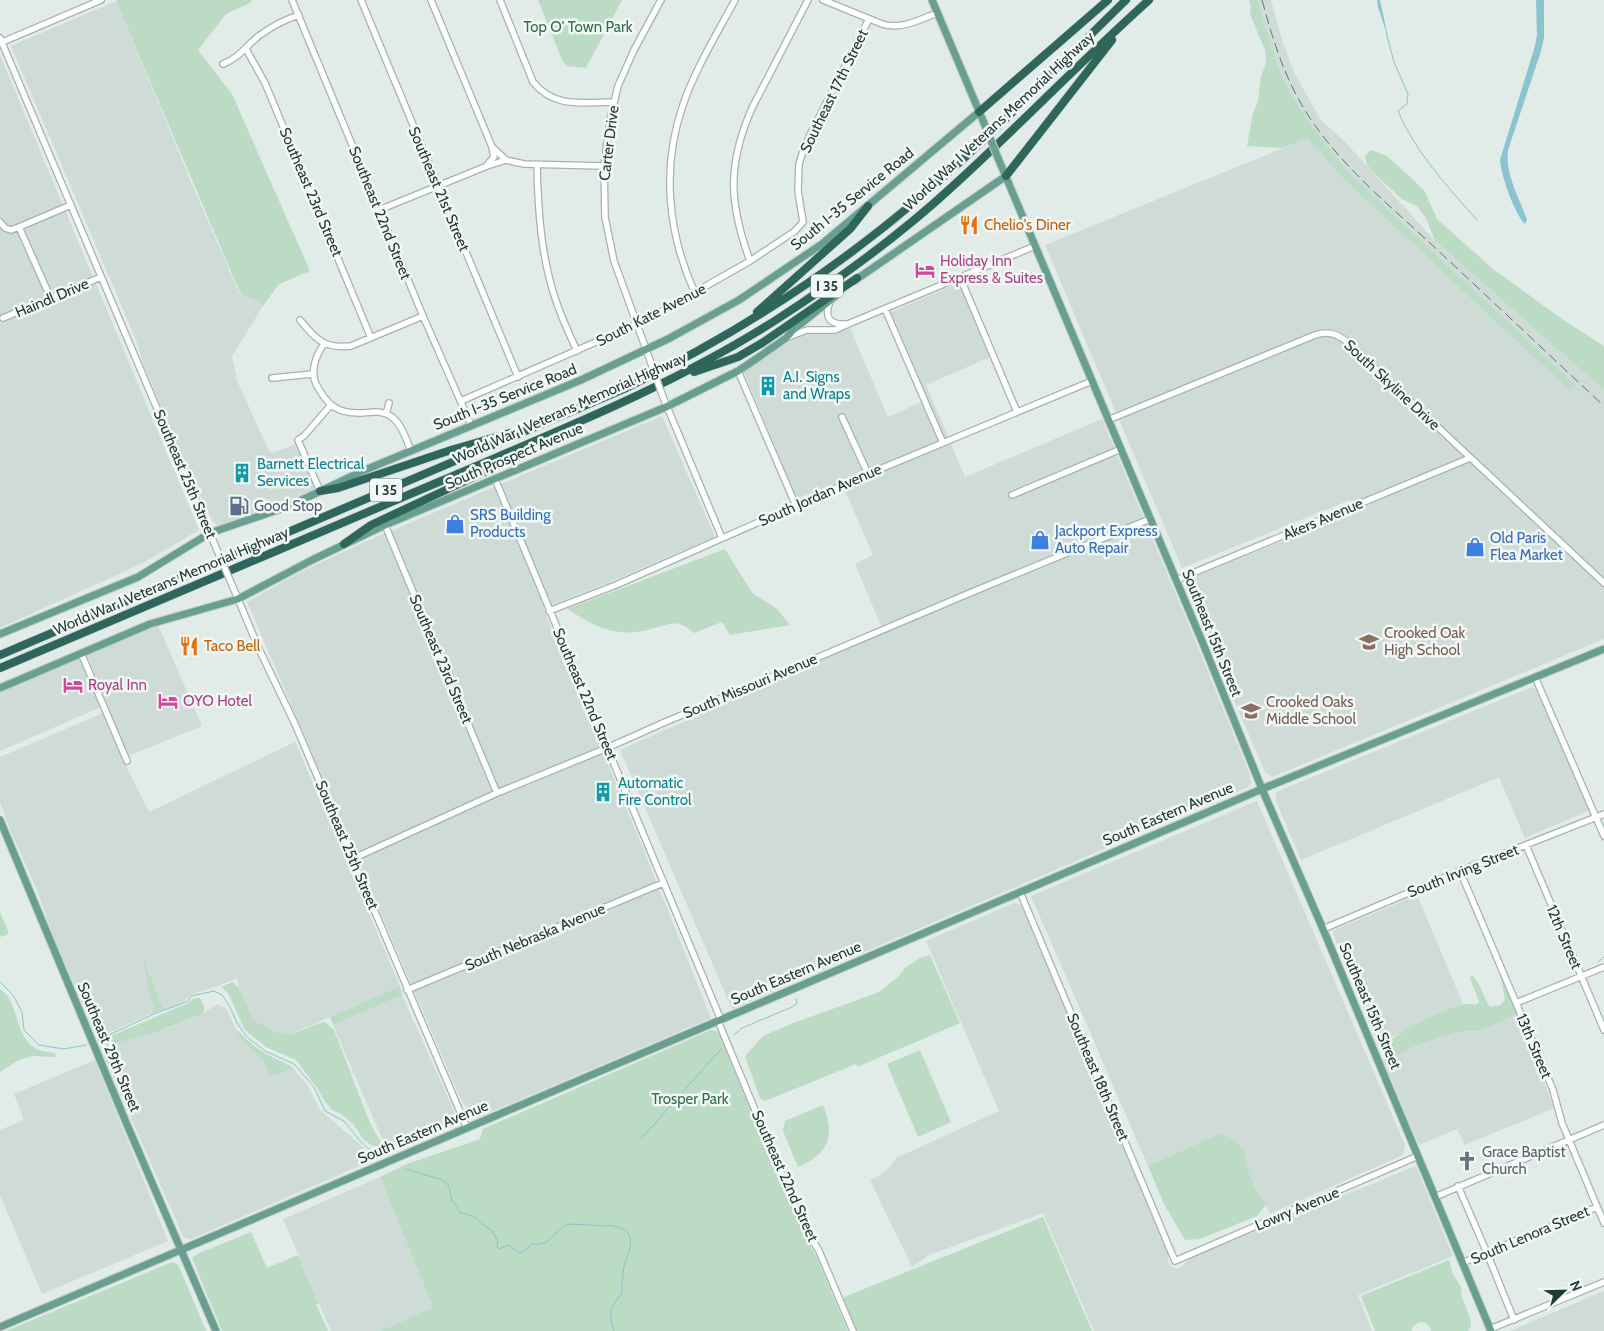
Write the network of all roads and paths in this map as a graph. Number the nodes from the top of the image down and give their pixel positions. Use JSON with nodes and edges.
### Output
{"nodes":[{"id":1,"x":101,"y":0,"type":"edge"},
{"id":2,"x":292,"y":0,"type":"edge"},
{"id":3,"x":362,"y":0,"type":"edge"},
{"id":4,"x":431,"y":0,"type":"edge"},
{"id":5,"x":500,"y":0,"type":"edge"},
{"id":6,"x":661,"y":0,"type":"edge"},
{"id":7,"x":735,"y":0,"type":"edge"},
{"id":8,"x":808,"y":0,"type":"edge"},
{"id":9,"x":823,"y":0,"type":"edge"},
{"id":10,"x":932,"y":0,"type":"edge"},
{"id":11,"x":1108,"y":0,"type":"edge"},
{"id":12,"x":1126,"y":0,"type":"edge"},
{"id":13,"x":1149,"y":0,"type":"edge"},
{"id":14,"x":937,"y":13,"type":"junction"},
{"id":15,"x":299,"y":15,"type":"junction"},
{"id":16,"x":869,"y":19,"type":"junction"},
{"id":17,"x":1126,"y":22,"type":"junction"},
{"id":18,"x":1,"y":41,"type":"edge"},
{"id":19,"x":246,"y":49,"type":"junction"},
{"id":20,"x":223,"y":64,"type":"dead end"},
{"id":21,"x":614,"y":102,"type":"junction"},
{"id":22,"x":979,"y":112,"type":"junction"},
{"id":23,"x":492,"y":147,"type":"junction"},
{"id":24,"x":506,"y":160,"type":"junction"},
{"id":25,"x":537,"y":165,"type":"junction"},
{"id":26,"x":486,"y":166,"type":"junction"},
{"id":27,"x":604,"y":166,"type":"junction"},
{"id":28,"x":1006,"y":176,"type":"junction"},
{"id":29,"x":438,"y":185,"type":"junction"},
{"id":30,"x":71,"y":205,"type":"junction"},
{"id":31,"x":868,"y":206,"type":"junction"},
{"id":32,"x":379,"y":210,"type":"junction"},
{"id":33,"x":0,"y":222,"type":"edge"},
{"id":34,"x":803,"y":222,"type":"joint"},
{"id":35,"x":19,"y":227,"type":"junction"},
{"id":36,"x":1035,"y":246,"type":"junction"},
{"id":37,"x":750,"y":261,"type":"junction"},
{"id":38,"x":101,"y":277,"type":"junction"},
{"id":39,"x":960,"y":277,"type":"junction"},
{"id":40,"x":857,"y":278,"type":"junction"},
{"id":41,"x":695,"y":293,"type":"junction"},
{"id":42,"x":51,"y":299,"type":"junction"},
{"id":43,"x":830,"y":301,"type":"junction"},
{"id":44,"x":885,"y":309,"type":"junction"},
{"id":45,"x":423,"y":316,"type":"junction"},
{"id":46,"x":3,"y":318,"type":"dead end"},
{"id":47,"x":300,"y":320,"type":"dead end"},
{"id":48,"x":637,"y":324,"type":"junction"},
{"id":49,"x":848,"y":324,"type":"junction"},
{"id":50,"x":739,"y":328,"type":"junction"},
{"id":51,"x":371,"y":338,"type":"junction"},
{"id":52,"x":786,"y":338,"type":"junction"},
{"id":53,"x":324,"y":344,"type":"junction"},
{"id":54,"x":646,"y":351,"type":"junction"},
{"id":55,"x":577,"y":352,"type":"junction"},
{"id":56,"x":738,"y":371,"type":"junction"},
{"id":57,"x":313,"y":374,"type":"junction"},
{"id":58,"x":518,"y":377,"type":"junction"},
{"id":59,"x":272,"y":378,"type":"dead end"},
{"id":60,"x":668,"y":381,"type":"junction"},
{"id":61,"x":1092,"y":381,"type":"junction"},
{"id":62,"x":461,"y":401,"type":"junction"},
{"id":63,"x":389,"y":403,"type":"dead end"},
{"id":64,"x":330,"y":406,"type":"junction"},
{"id":65,"x":666,"y":407,"type":"junction"},
{"id":66,"x":1017,"y":412,"type":"junction"},
{"id":67,"x":386,"y":414,"type":"junction"},
{"id":68,"x":842,"y":417,"type":"dead end"},
{"id":69,"x":1108,"y":420,"type":"junction"},
{"id":70,"x":472,"y":425,"type":"junction"},
{"id":71,"x":538,"y":425,"type":"junction"},
{"id":72,"x":542,"y":438,"type":"junction"},
{"id":73,"x":943,"y":442,"type":"junction"},
{"id":74,"x":1121,"y":449,"type":"junction"},
{"id":75,"x":411,"y":451,"type":"junction"},
{"id":76,"x":1470,"y":458,"type":"junction"},
{"id":77,"x":868,"y":474,"type":"junction"},
{"id":78,"x":495,"y":479,"type":"junction"},
{"id":79,"x":320,"y":491,"type":"junction"},
{"id":80,"x":1012,"y":495,"type":"dead end"},
{"id":81,"x":796,"y":506,"type":"junction"},
{"id":82,"x":1150,"y":519,"type":"junction"},
{"id":83,"x":385,"y":525,"type":"junction"},
{"id":84,"x":210,"y":533,"type":"junction"},
{"id":85,"x":722,"y":538,"type":"junction"},
{"id":86,"x":344,"y":544,"type":"junction"},
{"id":87,"x":1176,"y":580,"type":"junction"},
{"id":88,"x":1604,"y":583,"type":"edge"},
{"id":89,"x":238,"y":599,"type":"junction"},
{"id":90,"x":549,"y":611,"type":"junction"},
{"id":91,"x":0,"y":634,"type":"edge"},
{"id":92,"x":1604,"y":649,"type":"edge"},
{"id":93,"x":81,"y":653,"type":"junction"},
{"id":94,"x":0,"y":655,"type":"edge"},
{"id":95,"x":0,"y":668,"type":"edge"},
{"id":96,"x":1535,"y":677,"type":"junction"},
{"id":97,"x":0,"y":688,"type":"edge"},
{"id":98,"x":607,"y":748,"type":"junction"},
{"id":99,"x":127,"y":761,"type":"dead end"},
{"id":100,"x":1262,"y":789,"type":"junction"},
{"id":101,"x":497,"y":794,"type":"junction"},
{"id":102,"x":1604,"y":814,"type":"edge"},
{"id":103,"x":1597,"y":818,"type":"junction"},
{"id":104,"x":0,"y":820,"type":"edge"},
{"id":105,"x":1604,"y":836,"type":"edge"},
{"id":106,"x":1526,"y":845,"type":"junction"},
{"id":107,"x":352,"y":858,"type":"junction"},
{"id":108,"x":1460,"y":871,"type":"junction"},
{"id":109,"x":663,"y":883,"type":"junction"},
{"id":110,"x":1020,"y":892,"type":"junction"},
{"id":111,"x":1322,"y":929,"type":"junction"},
{"id":112,"x":1604,"y":967,"type":"edge"},
{"id":113,"x":1581,"y":977,"type":"junction"},
{"id":114,"x":407,"y":990,"type":"junction"},
{"id":115,"x":1516,"y":1003,"type":"junction"},
{"id":116,"x":720,"y":1020,"type":"junction"},
{"id":117,"x":1604,"y":1030,"type":"edge"},
{"id":118,"x":1604,"y":1125,"type":"edge"},
{"id":119,"x":467,"y":1128,"type":"junction"},
{"id":120,"x":1569,"y":1140,"type":"junction"},
{"id":121,"x":1418,"y":1156,"type":"junction"},
{"id":122,"x":1458,"y":1186,"type":"junction"},
{"id":123,"x":1435,"y":1197,"type":"junction"},
{"id":124,"x":1597,"y":1207,"type":"junction"},
{"id":125,"x":1604,"y":1223,"type":"edge"},
{"id":126,"x":181,"y":1250,"type":"junction"},
{"id":127,"x":1487,"y":1253,"type":"junction"},
{"id":128,"x":1175,"y":1261,"type":"joint"},
{"id":129,"x":1462,"y":1263,"type":"junction"},
{"id":130,"x":1604,"y":1282,"type":"edge"},
{"id":131,"x":1514,"y":1320,"type":"junction"},
{"id":132,"x":0,"y":1327,"type":"edge"},
{"id":133,"x":1491,"y":1330,"type":"edge"},
{"id":134,"x":214,"y":1331,"type":"edge"},
{"id":135,"x":853,"y":1331,"type":"edge"}],
"edges":[{"from":1,"to":18,"type":"street"},
{"from":2,"to":15,"type":"street","name":"Southeast 22nd Street"},
{"from":3,"to":29,"type":"street","name":"Southeast 21st Street"},
{"from":4,"to":23,"type":"street"},
{"from":5,"to":21,"type":"street"},
{"from":6,"to":21,"type":"street","name":"Carter Drive"},
{"from":7,"to":41,"type":"street"},
{"from":8,"to":37,"type":"street"},
{"from":9,"to":16,"type":"street"},
{"from":10,"to":14,"type":"main road","name":"Southeast 15th Street"},
{"from":11,"to":22,"type":"highway"},
{"from":12,"to":50,"type":"highway","name":"World War I Veterans Memorial Highway","number":"I 35"},
{"from":13,"to":17,"type":"highway","name":"World War I Veterans Memorial Highway","number":"I 35"},
{"from":14,"to":16,"type":"street"},
{"from":14,"to":22,"type":"main road","name":"Southeast 15th Street"},
{"from":15,"to":19,"type":"street"},
{"from":15,"to":32,"type":"street","name":"Southeast 22nd Street"},
{"from":16,"to":34,"type":"street","name":"Southeast 17th Street"},
{"from":17,"to":28,"type":"highway"},
{"from":17,"to":60,"type":"highway","name":"World War I Veterans Memorial Highway","number":"I 35"},
{"from":18,"to":30,"type":"street","name":"Southeast 25th Street"},
{"from":19,"to":20,"type":"street"},
{"from":19,"to":51,"type":"street","name":"Southeast 23rd Street"},
{"from":21,"to":27,"type":"street","name":"Carter Drive"},
{"from":22,"to":28,"type":"main road","name":"Southeast 15th Street","bridge":true},
{"from":22,"to":31,"type":"main road","name":"South I-35 Service Road"},
{"from":23,"to":24,"type":"street"},
{"from":23,"to":26,"type":"street"},
{"from":24,"to":25,"type":"street"},
{"from":24,"to":26,"type":"street"},
{"from":25,"to":27,"type":"street"},
{"from":25,"to":55,"type":"street"},
{"from":26,"to":29,"type":"street"},
{"from":27,"to":48,"type":"street","name":"Carter Drive"},
{"from":28,"to":36,"type":"main road","name":"Southeast 15th Street"},
{"from":28,"to":40,"type":"main road"},
{"from":29,"to":32,"type":"street"},
{"from":29,"to":58,"type":"street","name":"Southeast 21st Street"},
{"from":30,"to":35,"type":"street"},
{"from":30,"to":38,"type":"street","name":"Southeast 25th Street"},
{"from":31,"to":50,"type":"highway"},
{"from":31,"to":54,"type":"main road","name":"South I-35 Service Road"},
{"from":32,"to":45,"type":"street","name":"Southeast 22nd Street"},
{"from":33,"to":35,"type":"street"},
{"from":34,"to":37,"type":"street","name":"South Kate Avenue"},
{"from":35,"to":42,"type":"street"},
{"from":36,"to":39,"type":"street","name":"South Prospect Avenue"},
{"from":36,"to":61,"type":"main road","name":"Southeast 15th Street"},
{"from":37,"to":41,"type":"street","name":"South Kate Avenue"},
{"from":38,"to":42,"type":"street","name":"Haindl Drive"},
{"from":38,"to":84,"type":"street","name":"Southeast 25th Street"},
{"from":39,"to":44,"type":"street","name":"South Prospect Avenue"},
{"from":39,"to":66,"type":"street"},
{"from":40,"to":43,"type":"main road"},
{"from":40,"to":60,"type":"highway"},
{"from":41,"to":48,"type":"street","name":"South Kate Avenue"},
{"from":42,"to":46,"type":"street","name":"Haindl Drive"},
{"from":43,"to":49,"type":"street"},
{"from":43,"to":52,"type":"main road"},
{"from":44,"to":49,"type":"street","name":"South Prospect Avenue"},
{"from":44,"to":73,"type":"street"},
{"from":45,"to":51,"type":"street"},
{"from":45,"to":62,"type":"street","name":"Southeast 22nd Street"},
{"from":47,"to":53,"type":"street"},
{"from":48,"to":54,"type":"street","name":"Carter Drive"},
{"from":48,"to":55,"type":"street","name":"South Kate Avenue"},
{"from":49,"to":52,"type":"street","name":"South Prospect Avenue"},
{"from":50,"to":71,"type":"highway","name":"World War I Veterans Memorial Highway","number":"I 35"},
{"from":51,"to":53,"type":"street"},
{"from":52,"to":56,"type":"main road","name":"South Prospect Avenue"},
{"from":53,"to":57,"type":"street"},
{"from":54,"to":65,"type":"street","name":"Carter Drive","bridge":true},
{"from":54,"to":70,"type":"main road","name":"South I-35 Service Road"},
{"from":55,"to":58,"type":"street","name":"South Kate Avenue"},
{"from":56,"to":65,"type":"main road","name":"South Prospect Avenue"},
{"from":56,"to":81,"type":"street"},
{"from":57,"to":59,"type":"street"},
{"from":57,"to":64,"type":"street"},
{"from":58,"to":62,"type":"street","name":"South Kate Avenue"},
{"from":60,"to":72,"type":"highway","name":"World War I Veterans Memorial Highway","number":"I 35"},
{"from":61,"to":66,"type":"street","name":"South Jordan Avenue"},
{"from":61,"to":69,"type":"main road","name":"Southeast 15th Street"},
{"from":62,"to":70,"type":"street","name":"Southeast 22nd Street"},
{"from":63,"to":67,"type":"street"},
{"from":64,"to":67,"type":"street"},
{"from":64,"to":79,"type":"street"},
{"from":65,"to":78,"type":"main road","name":"South Prospect Avenue"},
{"from":65,"to":85,"type":"street","name":"Carter Drive"},
{"from":66,"to":73,"type":"street","name":"South Jordan Avenue"},
{"from":67,"to":75,"type":"street"},
{"from":68,"to":77,"type":"street"},
{"from":69,"to":74,"type":"main road","name":"Southeast 15th Street"},
{"from":69,"to":76,"type":"street","name":"South Skyline Drive"},
{"from":70,"to":75,"type":"main road","name":"South I-35 Service Road"},
{"from":71,"to":79,"type":"highway"},
{"from":71,"to":94,"type":"highway","name":"World War I Veterans Memorial Highway","number":"I 35"},
{"from":72,"to":86,"type":"highway"},
{"from":72,"to":95,"type":"highway","name":"World War I Veterans Memorial Highway","number":"I 35"},
{"from":73,"to":77,"type":"street","name":"South Jordan Avenue"},
{"from":74,"to":80,"type":"street"},
{"from":74,"to":82,"type":"main road","name":"Southeast 15th Street"},
{"from":75,"to":79,"type":"main road","name":"South I-35 Service Road"},
{"from":76,"to":87,"type":"street","name":"Akers Avenue"},
{"from":76,"to":88,"type":"street","name":"South Skyline Drive"},
{"from":77,"to":81,"type":"street","name":"South Jordan Avenue"},
{"from":78,"to":83,"type":"main road","name":"South Prospect Avenue"},
{"from":78,"to":90,"type":"street","name":"Southeast 22nd Street"},
{"from":79,"to":84,"type":"main road","name":"South I-35 Service Road"},
{"from":81,"to":85,"type":"street","name":"South Jordan Avenue"},
{"from":82,"to":87,"type":"main road","name":"Southeast 15th Street"},
{"from":82,"to":98,"type":"street","name":"South Missouri Avenue"},
{"from":83,"to":86,"type":"main road","name":"South Prospect Avenue"},
{"from":83,"to":101,"type":"street","name":"Southeast 23rd Street"},
{"from":84,"to":89,"type":"street","name":"Southeast 25th Street","bridge":true},
{"from":84,"to":91,"type":"main road","name":"South I-35 Service Road"},
{"from":85,"to":90,"type":"street","name":"South Jordan Avenue"},
{"from":86,"to":89,"type":"main road","name":"South Prospect Avenue"},
{"from":87,"to":100,"type":"main road","name":"Southeast 15th Street"},
{"from":89,"to":93,"type":"main road","name":"South Prospect Avenue"},
{"from":89,"to":107,"type":"street","name":"Southeast 25th Street"},
{"from":90,"to":98,"type":"street","name":"Southeast 22nd Street"},
{"from":92,"to":96,"type":"main road","name":"South Eastern Avenue"},
{"from":93,"to":97,"type":"main road","name":"South Prospect Avenue"},
{"from":93,"to":99,"type":"street"},
{"from":96,"to":100,"type":"main road","name":"South Eastern Avenue"},
{"from":96,"to":103,"type":"street"},
{"from":98,"to":101,"type":"street","name":"South Missouri Avenue"},
{"from":98,"to":109,"type":"street","name":"Southeast 22nd Street"},
{"from":100,"to":110,"type":"main road","name":"South Eastern Avenue"},
{"from":100,"to":111,"type":"main road","name":"Southeast 15th Street"},
{"from":101,"to":107,"type":"street","name":"South Missouri Avenue"},
{"from":102,"to":103,"type":"street","name":"South Irving Street"},
{"from":103,"to":105,"type":"street"},
{"from":103,"to":106,"type":"street","name":"South Irving Street"},
{"from":104,"to":126,"type":"main road","name":"Southeast 29th Street"},
{"from":106,"to":108,"type":"street","name":"South Irving Street"},
{"from":106,"to":113,"type":"street","name":"12th Street"},
{"from":107,"to":114,"type":"street","name":"Southeast 25th Street"},
{"from":108,"to":111,"type":"street","name":"South Irving Street"},
{"from":108,"to":115,"type":"street","name":"13th Street"},
{"from":109,"to":114,"type":"street","name":"South Nebraska Avenue"},
{"from":109,"to":116,"type":"street","name":"Southeast 22nd Street"},
{"from":110,"to":116,"type":"main road","name":"South Eastern Avenue"},
{"from":110,"to":128,"type":"street","name":"Southeast 18th Street"},
{"from":111,"to":121,"type":"main road","name":"Southeast 15th Street"},
{"from":112,"to":113,"type":"street"},
{"from":113,"to":115,"type":"street"},
{"from":113,"to":117,"type":"street","name":"12th Street"},
{"from":114,"to":119,"type":"street","name":"Southeast 25th Street"},
{"from":115,"to":120,"type":"street","name":"13th Street"},
{"from":116,"to":119,"type":"main road","name":"South Eastern Avenue"},
{"from":116,"to":135,"type":"street","name":"Southeast 22nd Street"},
{"from":118,"to":120,"type":"street"},
{"from":119,"to":126,"type":"main road","name":"South Eastern Avenue"},
{"from":120,"to":122,"type":"street"},
{"from":120,"to":124,"type":"street","name":"13th Street"},
{"from":121,"to":123,"type":"main road","name":"Southeast 15th Street"},
{"from":121,"to":128,"type":"street","name":"Lowry Avenue"},
{"from":122,"to":123,"type":"street"},
{"from":122,"to":127,"type":"street"},
{"from":123,"to":129,"type":"main road","name":"Southeast 15th Street"},
{"from":124,"to":125,"type":"street","name":"13th Street"},
{"from":124,"to":127,"type":"street","name":"South Lenora Street"},
{"from":126,"to":132,"type":"main road","name":"South Eastern Avenue"},
{"from":126,"to":134,"type":"main road","name":"Southeast 29th Street"},
{"from":127,"to":129,"type":"street","name":"South Lenora Street"},
{"from":127,"to":131,"type":"street"},
{"from":129,"to":133,"type":"main road","name":"Southeast 15th Street"},
{"from":130,"to":131,"type":"street"},
{"from":131,"to":133,"type":"street"}]}
